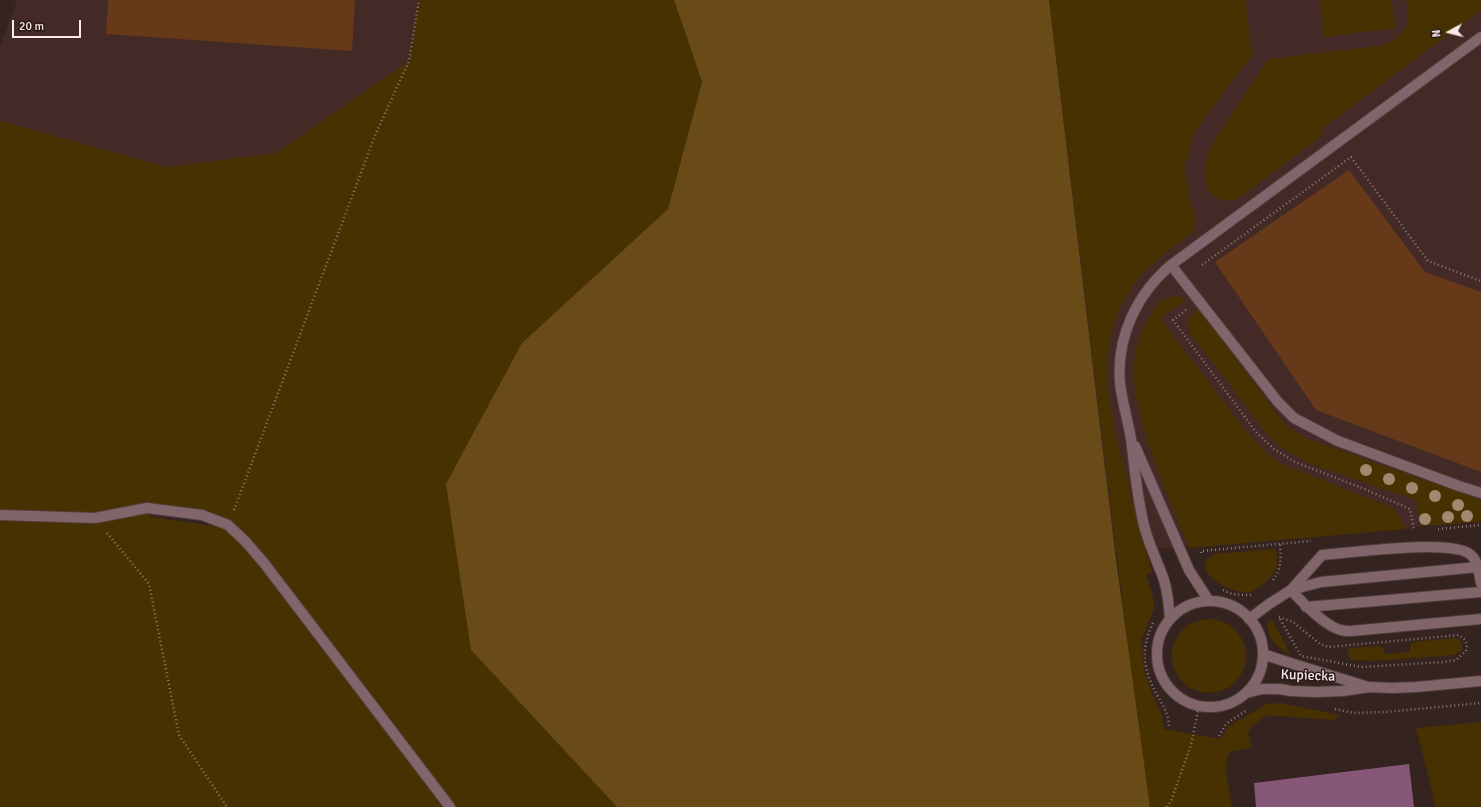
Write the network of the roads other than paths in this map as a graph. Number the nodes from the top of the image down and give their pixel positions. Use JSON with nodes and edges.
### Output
{"nodes":[{"id":1,"x":1481,"y":37,"type":"edge"},
{"id":2,"x":1171,"y":265,"type":"junction"},
{"id":3,"x":1131,"y":437,"type":"junction"},
{"id":4,"x":1481,"y":493,"type":"edge"},
{"id":5,"x":0,"y":515,"type":"edge"},
{"id":6,"x":1478,"y":567,"type":"junction"},
{"id":7,"x":1481,"y":583,"type":"edge"},
{"id":8,"x":1291,"y":590,"type":"junction"},
{"id":9,"x":1481,"y":592,"type":"edge"},
{"id":10,"x":1209,"y":601,"type":"junction"},
{"id":11,"x":1306,"y":607,"type":"junction"},
{"id":12,"x":1170,"y":619,"type":"junction"},
{"id":13,"x":1249,"y":619,"type":"junction"},
{"id":14,"x":1481,"y":619,"type":"edge"},
{"id":15,"x":1263,"y":654,"type":"junction"},
{"id":16,"x":1481,"y":681,"type":"edge"},
{"id":17,"x":1369,"y":687,"type":"junction"},
{"id":18,"x":1246,"y":693,"type":"junction"},
{"id":19,"x":450,"y":807,"type":"edge"}],
"edges":[{"from":1,"to":2,"type":"street"},
{"from":2,"to":3,"type":"street"},
{"from":2,"to":4,"type":"street"},
{"from":3,"to":10,"type":"street"},
{"from":3,"to":12,"type":"street"},
{"from":5,"to":19,"type":"street"},
{"from":6,"to":7,"type":"street"},
{"from":6,"to":8,"type":"street"},
{"from":6,"to":8,"type":"street"},
{"from":8,"to":11,"type":"street"},
{"from":8,"to":13,"type":"street"},
{"from":9,"to":11,"type":"street"},
{"from":10,"to":12,"type":"street"},
{"from":10,"to":13,"type":"street"},
{"from":11,"to":14,"type":"street"},
{"from":12,"to":18,"type":"street"},
{"from":13,"to":15,"type":"street"},
{"from":15,"to":17,"type":"street","name":"Kupiecka"},
{"from":15,"to":18,"type":"street"},
{"from":16,"to":17,"type":"street","name":"Kupiecka"},
{"from":17,"to":18,"type":"street","name":"Kupiecka"}]}
